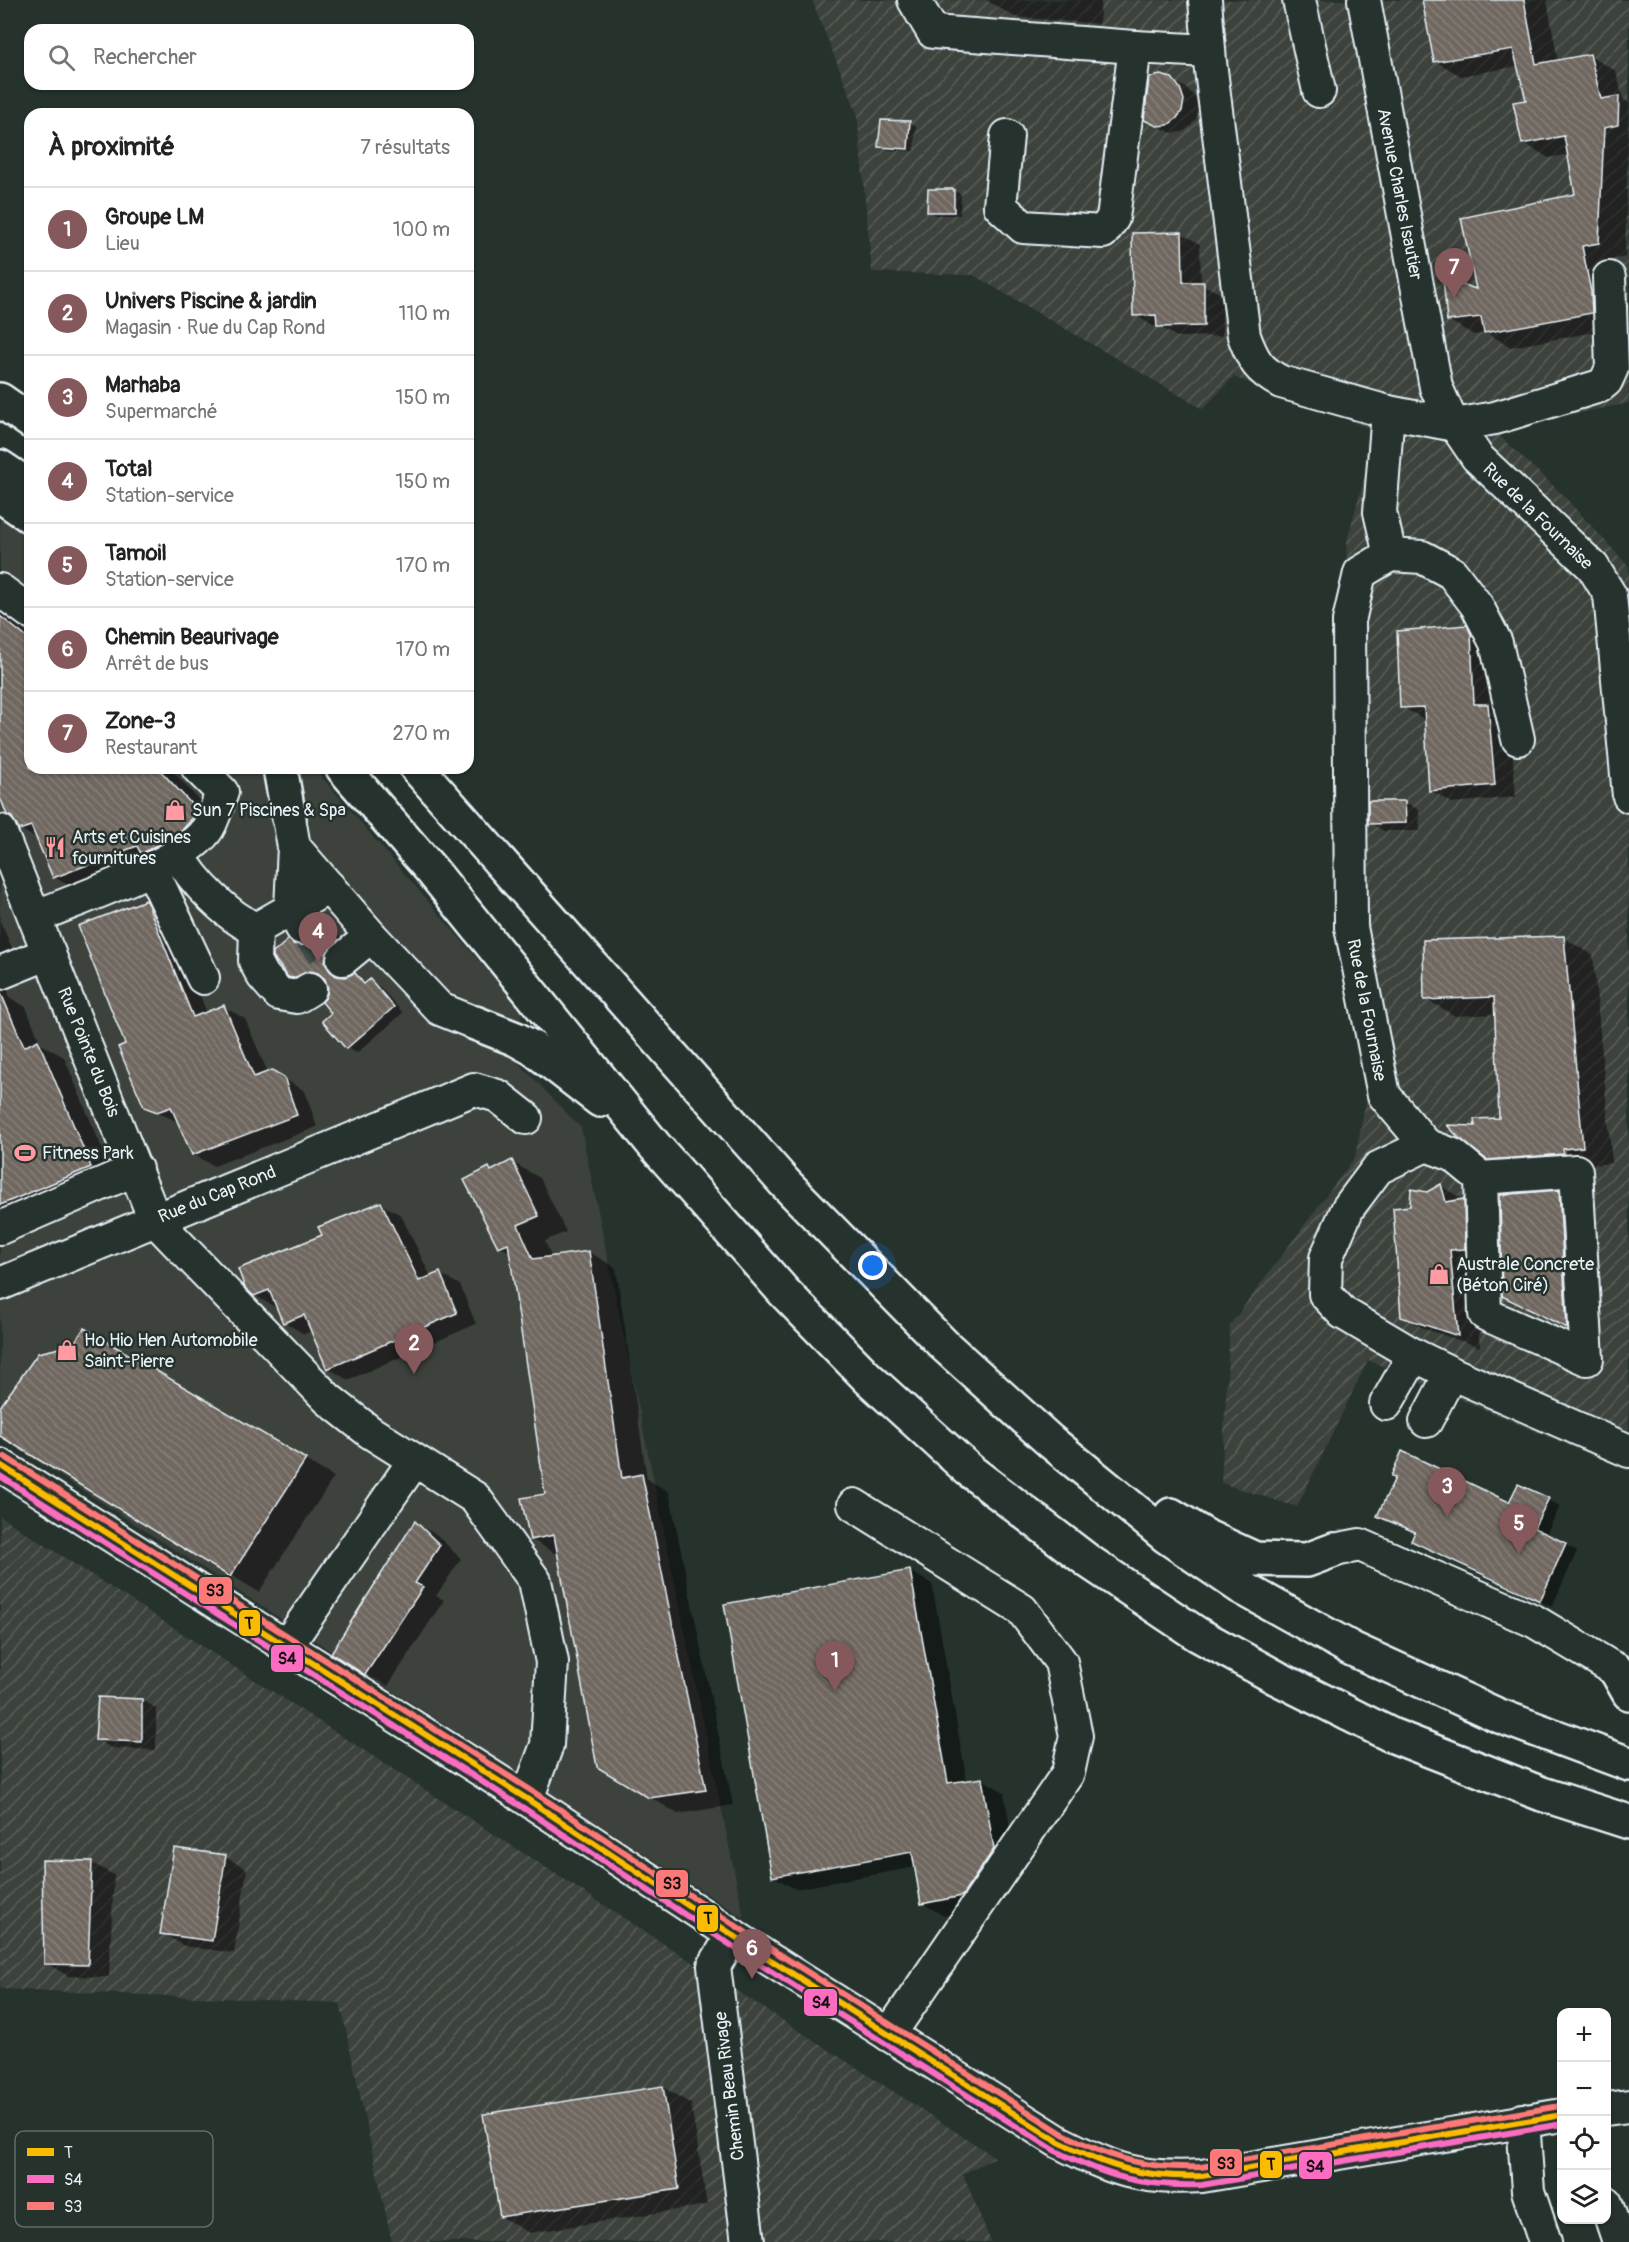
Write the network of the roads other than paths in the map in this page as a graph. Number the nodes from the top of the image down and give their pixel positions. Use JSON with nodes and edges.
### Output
{"nodes":[{"id":1,"x":914,"y":0,"type":"edge"},
{"id":2,"x":1205,"y":0,"type":"edge"},
{"id":3,"x":1299,"y":0,"type":"edge"},
{"id":4,"x":1364,"y":0,"type":"edge"},
{"id":5,"x":1135,"y":47,"type":"junction"},
{"id":6,"x":1209,"y":51,"type":"junction"},
{"id":7,"x":1318,"y":91,"type":"dead end"},
{"id":8,"x":1007,"y":136,"type":"dead end"},
{"id":9,"x":1609,"y":278,"type":"dead end"},
{"id":10,"x":1436,"y":387,"type":"joint"},
{"id":11,"x":0,"y":400,"type":"edge"},
{"id":12,"x":1388,"y":412,"type":"junction"},
{"id":13,"x":24,"y":417,"type":"edge"},
{"id":14,"x":1455,"y":425,"type":"junction"},
{"id":15,"x":0,"y":467,"type":"edge"},
{"id":16,"x":24,"y":483,"type":"edge"},
{"id":17,"x":0,"y":495,"type":"edge"},
{"id":18,"x":24,"y":512,"type":"edge"},
{"id":19,"x":1390,"y":555,"type":"junction"},
{"id":20,"x":0,"y":590,"type":"edge"},
{"id":21,"x":24,"y":608,"type":"edge"},
{"id":22,"x":1518,"y":739,"type":"dead end"},
{"id":23,"x":204,"y":774,"type":"edge"},
{"id":24,"x":281,"y":774,"type":"edge"},
{"id":25,"x":348,"y":774,"type":"edge"},
{"id":26,"x":422,"y":774,"type":"edge"},
{"id":27,"x":1629,"y":796,"type":"edge"},
{"id":28,"x":0,"y":831,"type":"edge"},
{"id":29,"x":292,"y":832,"type":"junction"},
{"id":30,"x":178,"y":854,"type":"junction"},
{"id":31,"x":151,"y":868,"type":"junction"},
{"id":32,"x":329,"y":887,"type":"junction"},
{"id":33,"x":35,"y":917,"type":"junction"},
{"id":34,"x":296,"y":918,"type":"junction"},
{"id":35,"x":256,"y":929,"type":"junction"},
{"id":36,"x":371,"y":936,"type":"junction"},
{"id":37,"x":50,"y":953,"type":"junction"},
{"id":38,"x":343,"y":959,"type":"dead end"},
{"id":39,"x":0,"y":973,"type":"edge"},
{"id":40,"x":203,"y":978,"type":"dead end"},
{"id":41,"x":310,"y":989,"type":"dead end"},
{"id":42,"x":475,"y":1023,"type":"joint"},
{"id":43,"x":526,"y":1118,"type":"dead end"},
{"id":44,"x":654,"y":1145,"type":"junction"},
{"id":45,"x":1426,"y":1145,"type":"junction"},
{"id":46,"x":136,"y":1169,"type":"junction"},
{"id":47,"x":1481,"y":1178,"type":"junction"},
{"id":48,"x":155,"y":1220,"type":"junction"},
{"id":49,"x":0,"y":1228,"type":"edge"},
{"id":50,"x":0,"y":1284,"type":"edge"},
{"id":51,"x":1414,"y":1355,"type":"junction"},
{"id":52,"x":1451,"y":1373,"type":"junction"},
{"id":53,"x":1386,"y":1404,"type":"dead end"},
{"id":54,"x":1426,"y":1421,"type":"dead end"},
{"id":55,"x":1050,"y":1441,"type":"junction"},
{"id":56,"x":1629,"y":1451,"type":"edge"},
{"id":57,"x":414,"y":1461,"type":"junction"},
{"id":58,"x":0,"y":1465,"type":"edge"},
{"id":59,"x":854,"y":1505,"type":"dead end"},
{"id":60,"x":1334,"y":1550,"type":"joint"},
{"id":61,"x":286,"y":1647,"type":"junction"},
{"id":62,"x":1622,"y":1682,"type":"edge"},
{"id":63,"x":1629,"y":1764,"type":"edge"},
{"id":64,"x":527,"y":1799,"type":"junction"},
{"id":65,"x":1629,"y":1822,"type":"edge"},
{"id":66,"x":734,"y":1935,"type":"junction"},
{"id":67,"x":889,"y":2035,"type":"junction"},
{"id":68,"x":1629,"y":2106,"type":"edge"},
{"id":69,"x":1611,"y":2108,"type":"edge"},
{"id":70,"x":1557,"y":2116,"type":"edge"},
{"id":71,"x":1522,"y":2120,"type":"junction"},
{"id":72,"x":1611,"y":2218,"type":"edge"},
{"id":73,"x":748,"y":2242,"type":"edge"},
{"id":74,"x":1545,"y":2242,"type":"edge"},
{"id":75,"x":1619,"y":2242,"type":"edge"}],
"edges":[{"from":1,"to":5,"type":"street"},
{"from":2,"to":6,"type":"street"},
{"from":3,"to":7,"type":"street"},
{"from":4,"to":10,"type":"street","name":"Avenue Charles Isautier"},
{"from":5,"to":6,"type":"street"},
{"from":5,"to":8,"type":"street"},
{"from":6,"to":12,"type":"street"},
{"from":9,"to":14,"type":"street"},
{"from":10,"to":14,"type":"street","name":"Rue de la Fournaise"},
{"from":11,"to":13,"type":"highway"},
{"from":12,"to":14,"type":"street"},
{"from":12,"to":19,"type":"street"},
{"from":14,"to":27,"type":"street","name":"Rue de la Fournaise"},
{"from":15,"to":16,"type":"highway"},
{"from":17,"to":18,"type":"highway"},
{"from":19,"to":22,"type":"street"},
{"from":19,"to":45,"type":"street","name":"Rue de la Fournaise"},
{"from":20,"to":21,"type":"street"},
{"from":23,"to":30,"type":"street"},
{"from":24,"to":29,"type":"highway"},
{"from":25,"to":44,"type":"highway"},
{"from":26,"to":55,"type":"highway"},
{"from":28,"to":33,"type":"street","name":"Rue Pointe du Bois"},
{"from":29,"to":32,"type":"street"},
{"from":29,"to":34,"type":"street"},
{"from":30,"to":31,"type":"street"},
{"from":30,"to":35,"type":"street"},
{"from":31,"to":33,"type":"street"},
{"from":31,"to":40,"type":"street"},
{"from":32,"to":34,"type":"street"},
{"from":32,"to":36,"type":"street"},
{"from":33,"to":37,"type":"street","name":"Rue Pointe du Bois"},
{"from":34,"to":35,"type":"street"},
{"from":35,"to":41,"type":"street"},
{"from":36,"to":38,"type":"street"},
{"from":36,"to":42,"type":"street"},
{"from":37,"to":39,"type":"street"},
{"from":37,"to":46,"type":"street","name":"Rue Pointe du Bois"},
{"from":42,"to":44,"type":"highway"},
{"from":43,"to":48,"type":"street","name":"Rue du Cap Rond"},
{"from":44,"to":65,"type":"highway"},
{"from":45,"to":47,"type":"street"},
{"from":45,"to":51,"type":"street"},
{"from":46,"to":48,"type":"street","name":"Rue Pointe du Bois"},
{"from":46,"to":49,"type":"street"},
{"from":47,"to":47,"type":"street"},
{"from":48,"to":50,"type":"street","name":"Rue du Cap Rond"},
{"from":48,"to":57,"type":"street"},
{"from":51,"to":52,"type":"street"},
{"from":51,"to":53,"type":"street"},
{"from":52,"to":54,"type":"street"},
{"from":52,"to":56,"type":"street"},
{"from":55,"to":60,"type":"highway"},
{"from":55,"to":63,"type":"highway"},
{"from":57,"to":61,"type":"street"},
{"from":57,"to":64,"type":"street"},
{"from":58,"to":61,"type":"street"},
{"from":59,"to":67,"type":"street"},
{"from":60,"to":62,"type":"street"},
{"from":61,"to":64,"type":"street"},
{"from":64,"to":66,"type":"street"},
{"from":66,"to":67,"type":"street"},
{"from":66,"to":73,"type":"street","name":"Chemin Beau Rivage"},
{"from":67,"to":71,"type":"street"},
{"from":68,"to":69,"type":"street"},
{"from":70,"to":71,"type":"street"},
{"from":71,"to":74,"type":"street"},
{"from":72,"to":75,"type":"street"}]}
